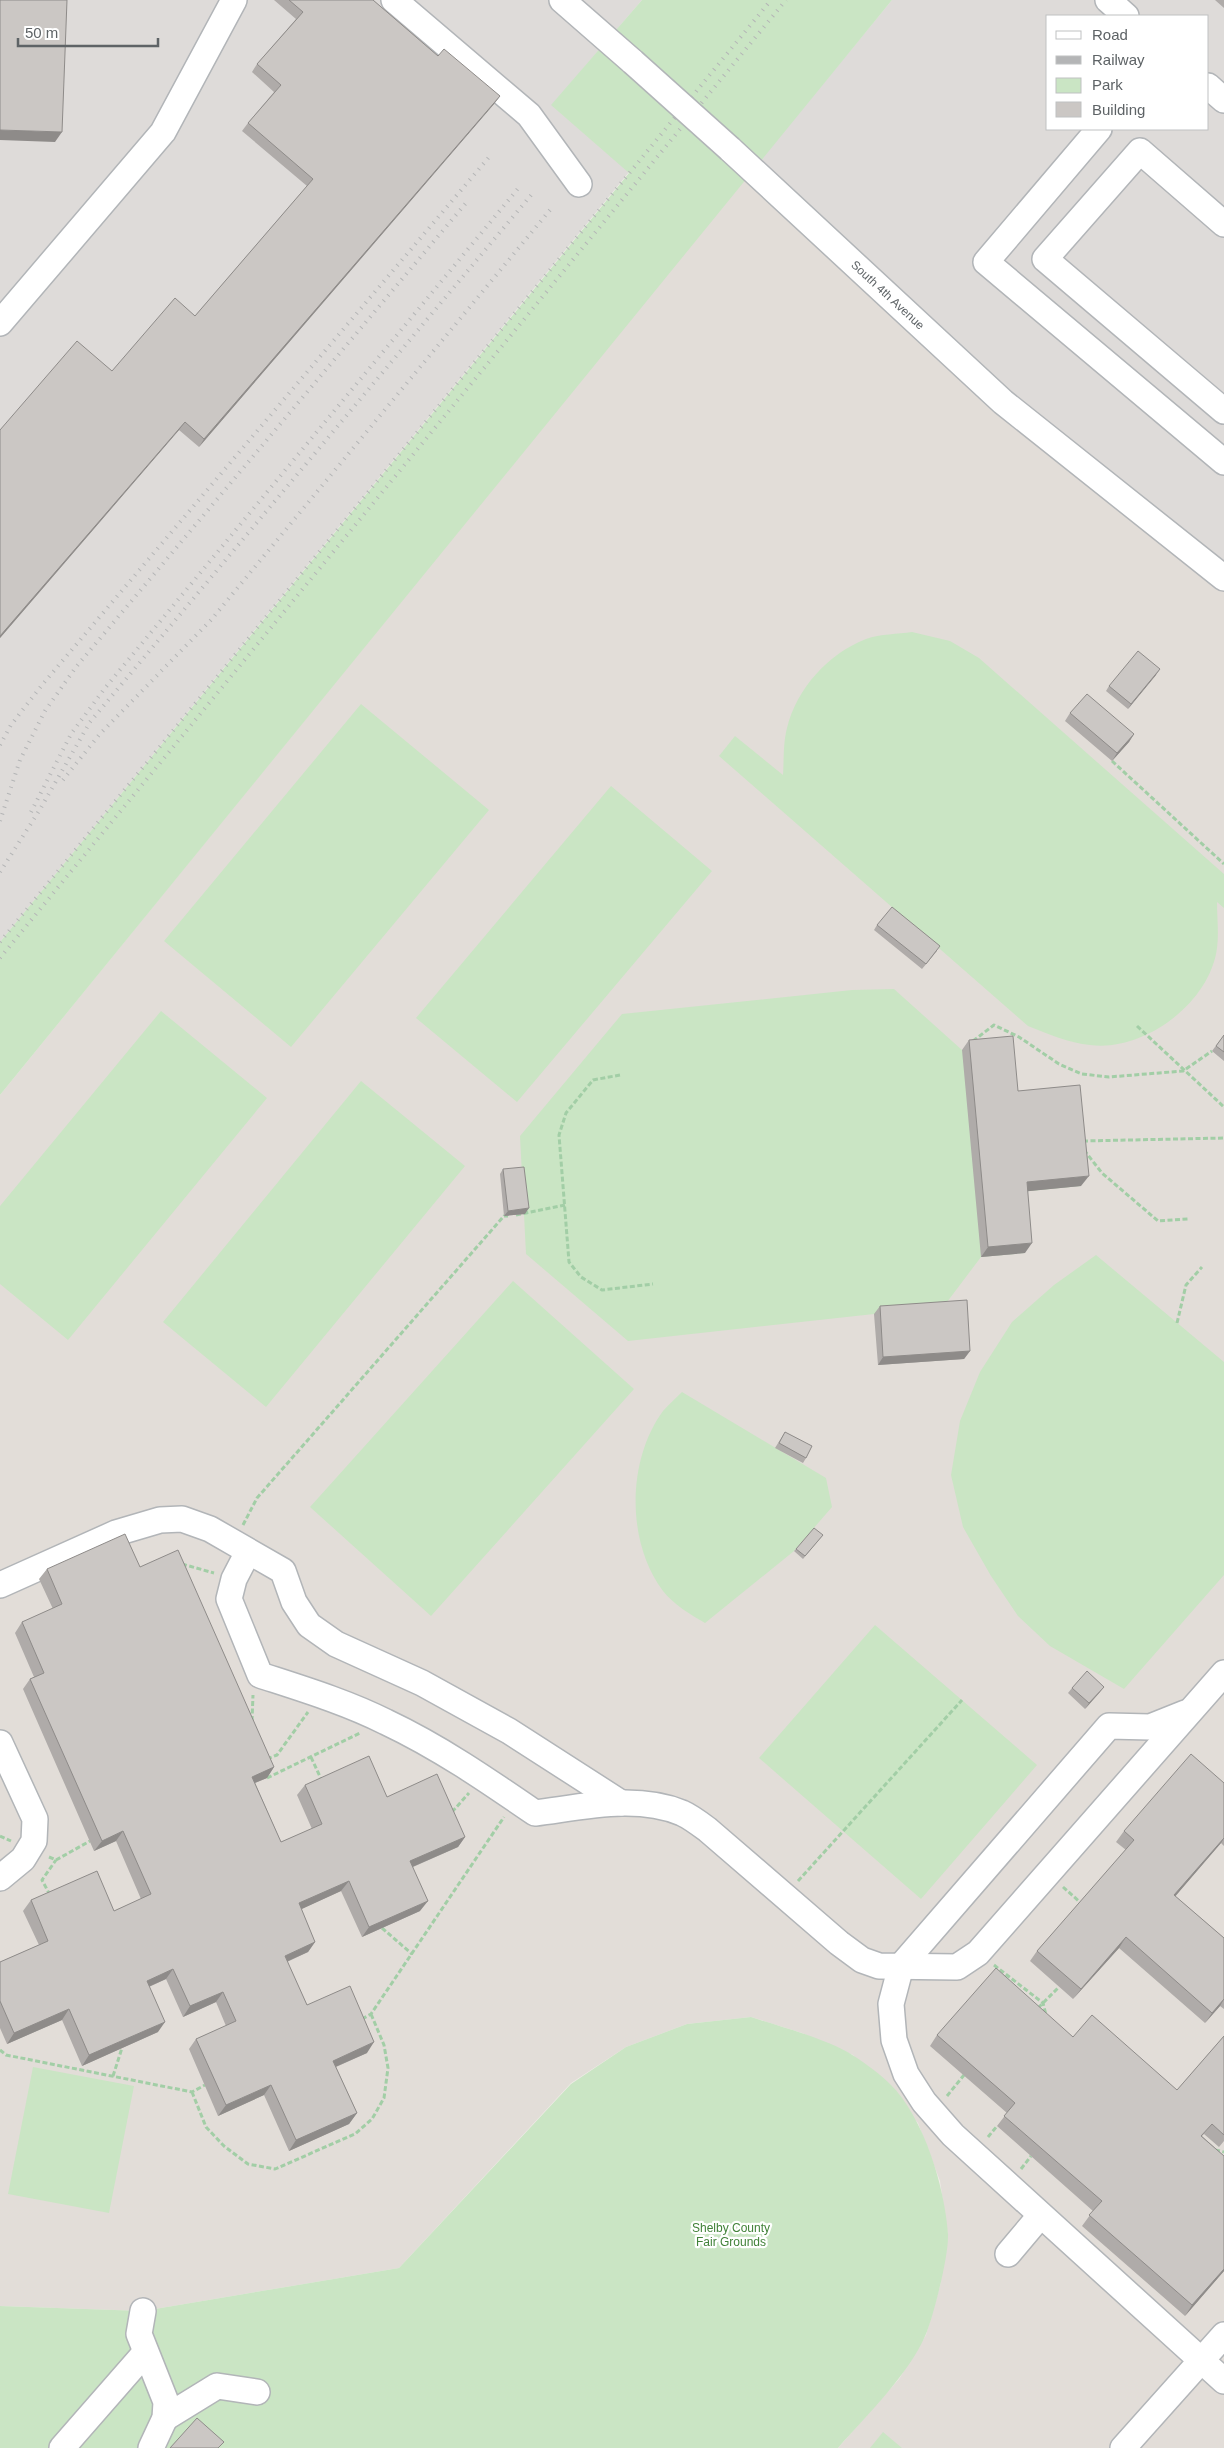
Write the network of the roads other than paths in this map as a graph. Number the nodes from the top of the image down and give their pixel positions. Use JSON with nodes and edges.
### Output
{"nodes":[{"id":1,"x":234,"y":0,"type":"edge"},
{"id":2,"x":394,"y":0,"type":"edge"},
{"id":3,"x":562,"y":0,"type":"edge"},
{"id":4,"x":1108,"y":0,"type":"edge"},
{"id":5,"x":1125,"y":15,"type":"edge"},
{"id":6,"x":1209,"y":87,"type":"edge"},
{"id":7,"x":1224,"y":100,"type":"edge"},
{"id":8,"x":1098,"y":130,"type":"edge"},
{"id":9,"x":579,"y":184,"type":"dead end"},
{"id":10,"x":1224,"y":224,"type":"edge"},
{"id":11,"x":0,"y":323,"type":"edge"},
{"id":12,"x":1221,"y":404,"type":"edge"},
{"id":13,"x":1224,"y":462,"type":"edge"},
{"id":14,"x":1224,"y":578,"type":"edge"},
{"id":15,"x":241,"y":1547,"type":"junction"},
{"id":16,"x":0,"y":1584,"type":"edge"},
{"id":17,"x":1224,"y":1673,"type":"edge"},
{"id":18,"x":1192,"y":1710,"type":"junction"},
{"id":19,"x":0,"y":1743,"type":"edge"},
{"id":20,"x":621,"y":1803,"type":"junction"},
{"id":21,"x":0,"y":1878,"type":"edge"},
{"id":22,"x":901,"y":1966,"type":"junction"},
{"id":23,"x":1040,"y":2216,"type":"junction"},
{"id":24,"x":1008,"y":2254,"type":"dead end"},
{"id":25,"x":143,"y":2311,"type":"dead end"},
{"id":26,"x":1224,"y":2335,"type":"edge"},
{"id":27,"x":145,"y":2353,"type":"junction"},
{"id":28,"x":1202,"y":2361,"type":"junction"},
{"id":29,"x":1224,"y":2380,"type":"edge"},
{"id":30,"x":257,"y":2392,"type":"dead end"},
{"id":31,"x":165,"y":2418,"type":"junction"},
{"id":32,"x":62,"y":2448,"type":"edge"},
{"id":33,"x":151,"y":2448,"type":"edge"},
{"id":34,"x":1123,"y":2448,"type":"edge"}],
"edges":[{"from":1,"to":11,"type":"street"},
{"from":2,"to":9,"type":"street"},
{"from":3,"to":14,"type":"street","name":"South 4th Avenue","bridge":true},
{"from":4,"to":5,"type":"street"},
{"from":6,"to":7,"type":"street"},
{"from":8,"to":13,"type":"street"},
{"from":10,"to":12,"type":"street"},
{"from":15,"to":16,"type":"street"},
{"from":15,"to":20,"type":"street"},
{"from":15,"to":20,"type":"street"},
{"from":17,"to":18,"type":"street"},
{"from":18,"to":22,"type":"street"},
{"from":18,"to":22,"type":"street"},
{"from":19,"to":21,"type":"street"},
{"from":20,"to":22,"type":"street"},
{"from":22,"to":23,"type":"street"},
{"from":23,"to":24,"type":"street"},
{"from":23,"to":28,"type":"street"},
{"from":25,"to":27,"type":"street"},
{"from":26,"to":28,"type":"street"},
{"from":27,"to":31,"type":"street"},
{"from":27,"to":32,"type":"street"},
{"from":28,"to":29,"type":"street"},
{"from":28,"to":34,"type":"street"},
{"from":30,"to":31,"type":"street"},
{"from":31,"to":33,"type":"street"}]}
